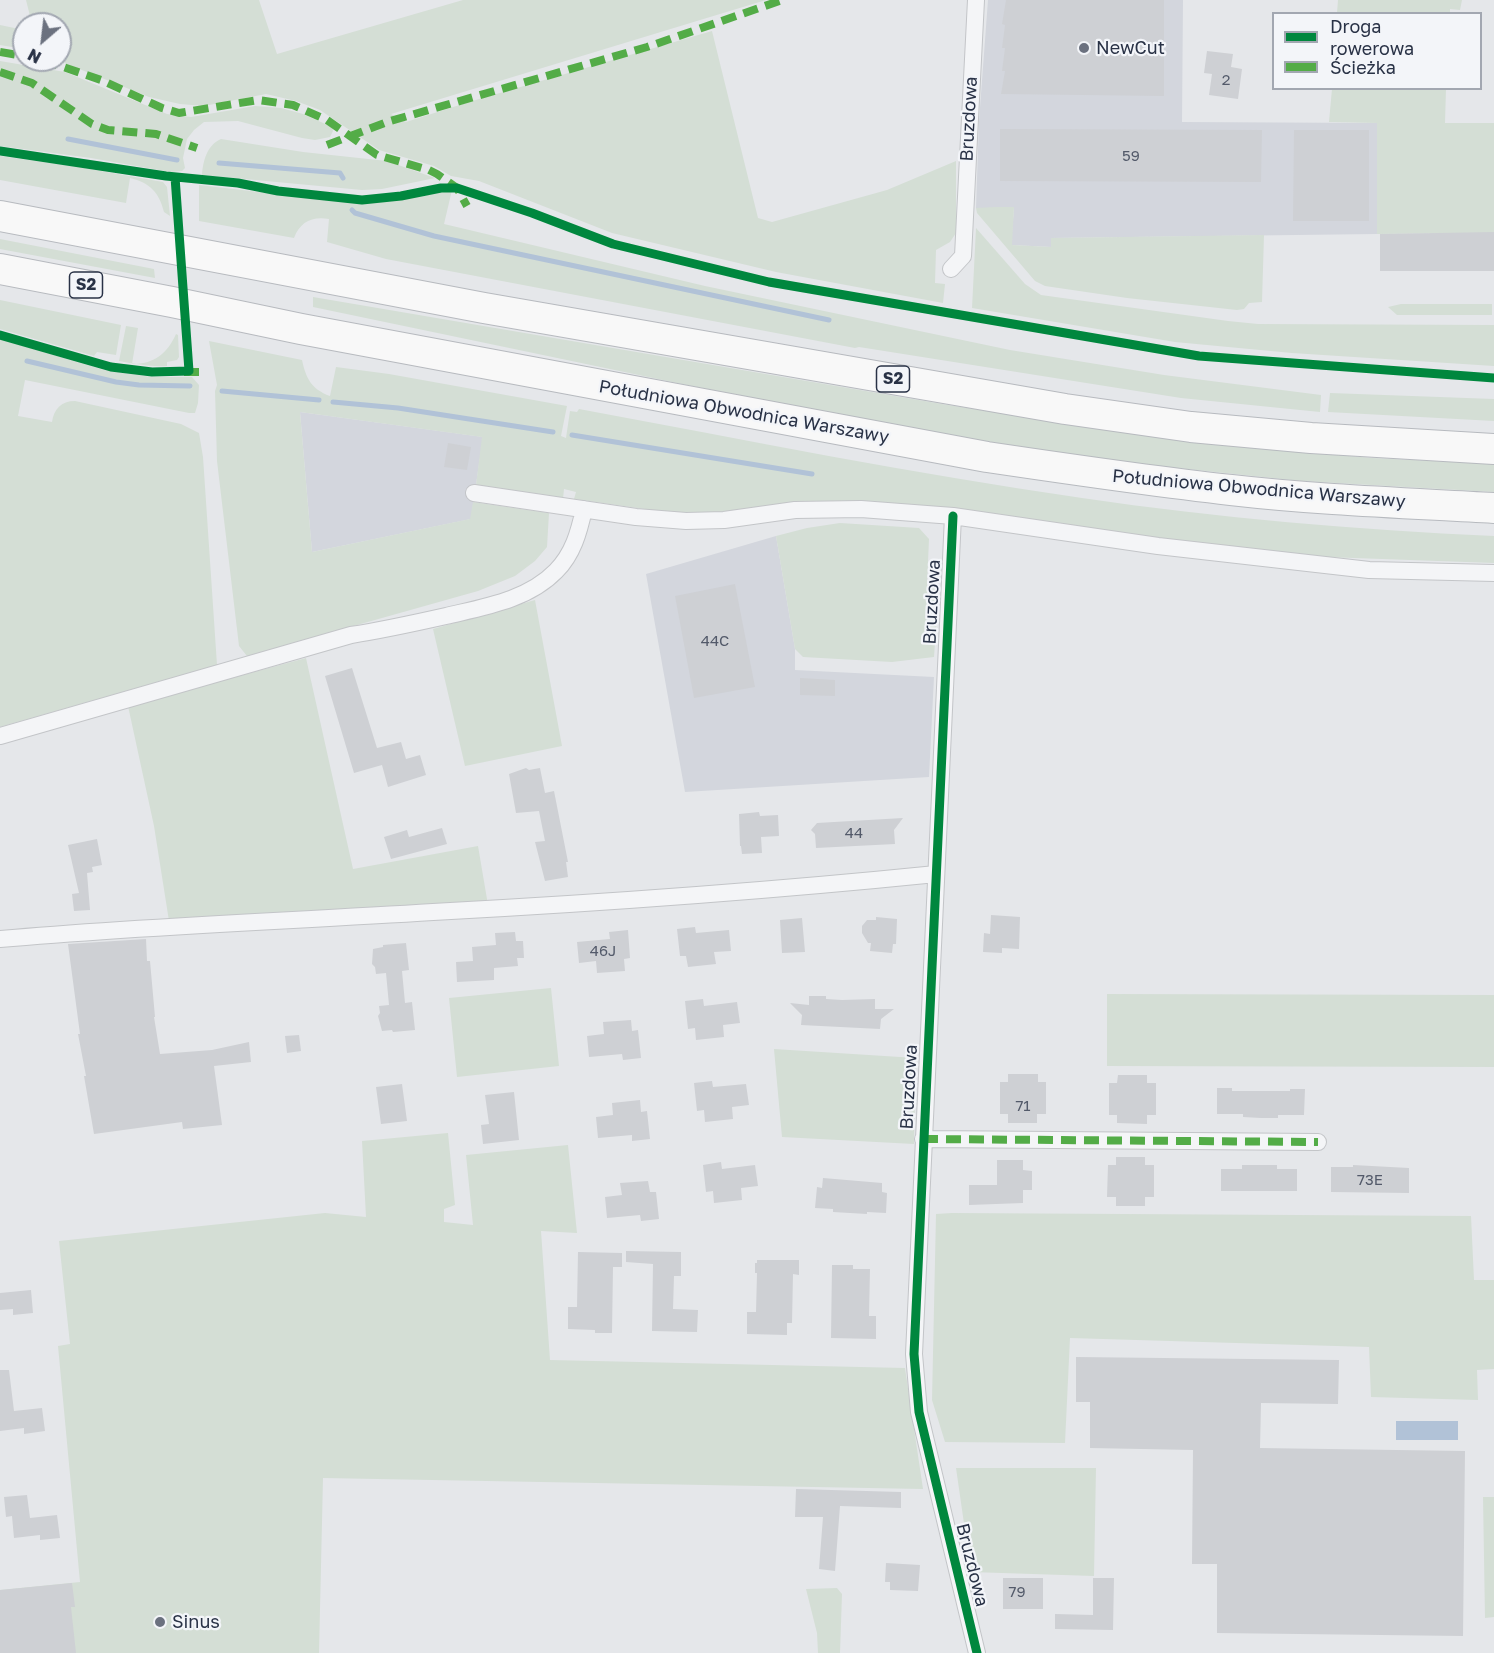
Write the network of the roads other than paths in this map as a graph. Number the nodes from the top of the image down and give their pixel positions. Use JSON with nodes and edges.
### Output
{"nodes":[{"id":1,"x":976,"y":0,"type":"edge"},
{"id":2,"x":0,"y":216,"type":"edge"},
{"id":3,"x":0,"y":269,"type":"edge"},
{"id":4,"x":951,"y":269,"type":"dead end"},
{"id":5,"x":1494,"y":449,"type":"edge"},
{"id":6,"x":474,"y":493,"type":"dead end"},
{"id":7,"x":1494,"y":508,"type":"edge"},
{"id":8,"x":584,"y":509,"type":"junction"},
{"id":9,"x":953,"y":516,"type":"junction"},
{"id":10,"x":1494,"y":573,"type":"edge"},
{"id":11,"x":0,"y":736,"type":"edge"},
{"id":12,"x":936,"y":874,"type":"junction"},
{"id":13,"x":0,"y":939,"type":"edge"},
{"id":14,"x":923,"y":1139,"type":"junction"},
{"id":15,"x":1318,"y":1142,"type":"dead end"},
{"id":16,"x":976,"y":1653,"type":"edge"}],
"edges":[{"from":1,"to":4,"type":"street","name":"Bruzdowa"},
{"from":2,"to":5,"type":"highway","number":"S2"},
{"from":3,"to":7,"type":"highway","name":"Południowa Obwodnica Warszawy","number":"S2"},
{"from":6,"to":8,"type":"street"},
{"from":8,"to":9,"type":"street"},
{"from":8,"to":11,"type":"street"},
{"from":9,"to":10,"type":"street"},
{"from":9,"to":12,"type":"street","name":"Bruzdowa"},
{"from":12,"to":13,"type":"street"},
{"from":12,"to":14,"type":"street","name":"Bruzdowa"},
{"from":14,"to":15,"type":"street"},
{"from":14,"to":16,"type":"street","name":"Bruzdowa"}]}
